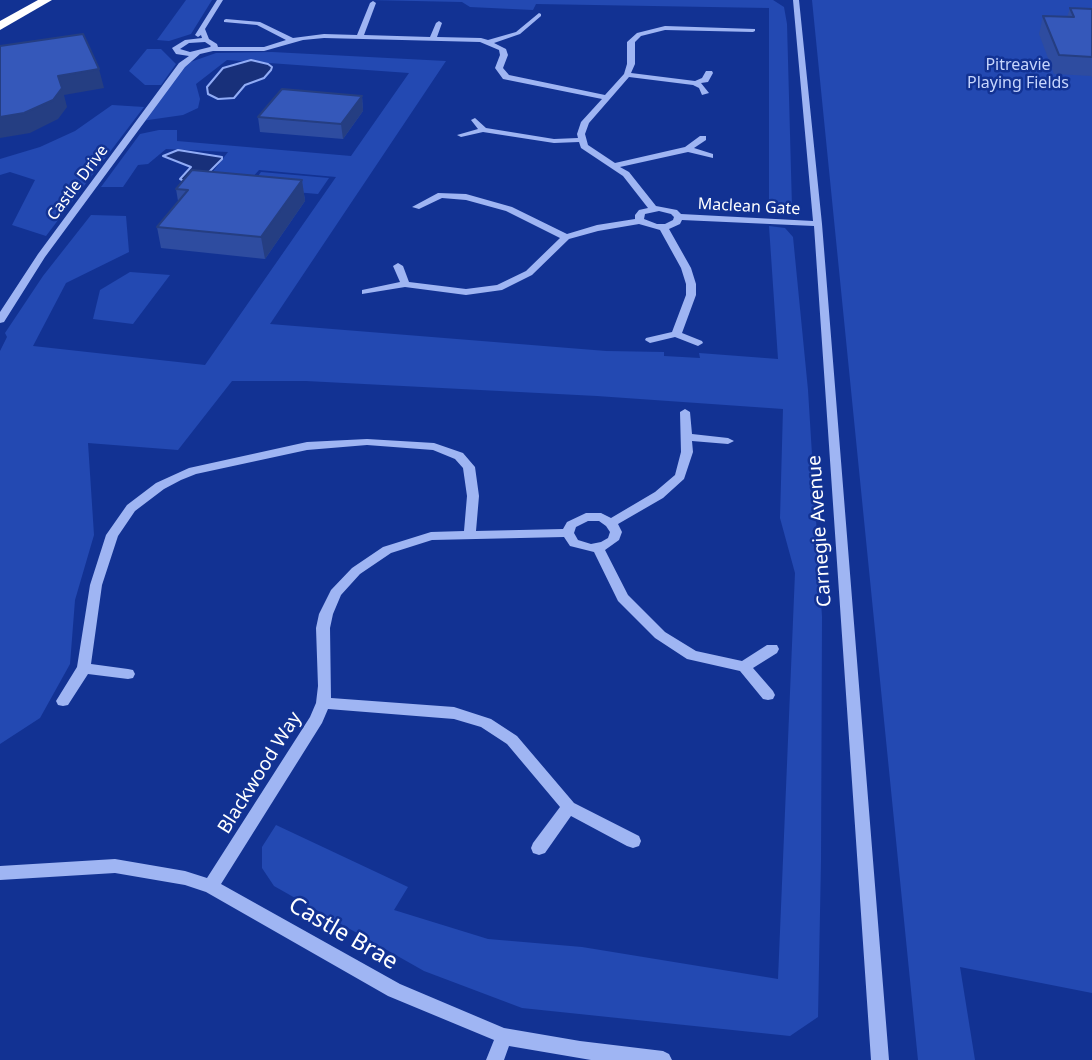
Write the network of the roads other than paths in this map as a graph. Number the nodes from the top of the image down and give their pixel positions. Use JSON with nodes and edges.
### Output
{"nodes":[{"id":1,"x":46,"y":0,"type":"edge"},
{"id":2,"x":220,"y":0,"type":"edge"},
{"id":3,"x":796,"y":0,"type":"edge"},
{"id":4,"x":373,"y":3,"type":"dead end"},
{"id":5,"x":539,"y":15,"type":"dead end"},
{"id":6,"x":226,"y":21,"type":"dead end"},
{"id":7,"x":439,"y":23,"type":"dead end"},
{"id":8,"x":0,"y":26,"type":"edge"},
{"id":9,"x":203,"y":30,"type":"junction"},
{"id":10,"x":754,"y":30,"type":"dead end"},
{"id":11,"x":360,"y":36,"type":"junction"},
{"id":12,"x":433,"y":38,"type":"junction"},
{"id":13,"x":193,"y":40,"type":"junction"},
{"id":14,"x":206,"y":40,"type":"junction"},
{"id":15,"x":293,"y":41,"type":"junction"},
{"id":16,"x":489,"y":42,"type":"junction"},
{"id":17,"x":214,"y":47,"type":"junction"},
{"id":18,"x":184,"y":54,"type":"junction"},
{"id":19,"x":196,"y":54,"type":"junction"},
{"id":20,"x":182,"y":65,"type":"junction"},
{"id":21,"x":709,"y":73,"type":"dead end"},
{"id":22,"x":627,"y":75,"type":"junction"},
{"id":23,"x":695,"y":83,"type":"junction"},
{"id":24,"x":705,"y":93,"type":"dead end"},
{"id":25,"x":605,"y":97,"type":"junction"},
{"id":26,"x":475,"y":120,"type":"dead end"},
{"id":27,"x":483,"y":130,"type":"junction"},
{"id":28,"x":461,"y":135,"type":"dead end"},
{"id":29,"x":703,"y":138,"type":"dead end"},
{"id":30,"x":581,"y":140,"type":"junction"},
{"id":31,"x":688,"y":149,"type":"junction"},
{"id":32,"x":710,"y":156,"type":"dead end"},
{"id":33,"x":616,"y":165,"type":"junction"},
{"id":34,"x":431,"y":188,"type":"dead end"},
{"id":35,"x":441,"y":195,"type":"junction"},
{"id":36,"x":416,"y":207,"type":"dead end"},
{"id":37,"x":653,"y":208,"type":"junction"},
{"id":38,"x":679,"y":217,"type":"junction"},
{"id":39,"x":640,"y":221,"type":"junction"},
{"id":40,"x":818,"y":224,"type":"junction"},
{"id":41,"x":663,"y":228,"type":"junction"},
{"id":42,"x":566,"y":237,"type":"junction"},
{"id":43,"x":398,"y":266,"type":"dead end"},
{"id":44,"x":405,"y":284,"type":"junction"},
{"id":45,"x":365,"y":292,"type":"dead end"},
{"id":46,"x":0,"y":320,"type":"edge"},
{"id":47,"x":676,"y":334,"type":"junction"},
{"id":48,"x":650,"y":340,"type":"dead end"},
{"id":49,"x":698,"y":343,"type":"dead end"},
{"id":50,"x":685,"y":412,"type":"dead end"},
{"id":51,"x":687,"y":438,"type":"junction"},
{"id":52,"x":728,"y":441,"type":"dead end"},
{"id":53,"x":611,"y":523,"type":"junction"},
{"id":54,"x":470,"y":533,"type":"junction"},
{"id":55,"x":568,"y":533,"type":"junction"},
{"id":56,"x":598,"y":548,"type":"junction"},
{"id":57,"x":772,"y":649,"type":"dead end"},
{"id":58,"x":744,"y":667,"type":"junction"},
{"id":59,"x":84,"y":668,"type":"junction"},
{"id":60,"x":128,"y":674,"type":"dead end"},
{"id":61,"x":768,"y":695,"type":"dead end"},
{"id":62,"x":63,"y":701,"type":"dead end"},
{"id":63,"x":323,"y":703,"type":"junction"},
{"id":64,"x":569,"y":807,"type":"junction"},
{"id":65,"x":633,"y":841,"type":"dead end"},
{"id":66,"x":539,"y":848,"type":"dead end"},
{"id":67,"x":0,"y":873,"type":"edge"},
{"id":68,"x":211,"y":886,"type":"junction"},
{"id":69,"x":504,"y":1036,"type":"junction"},
{"id":70,"x":495,"y":1060,"type":"edge"},
{"id":71,"x":663,"y":1060,"type":"edge"},
{"id":72,"x":880,"y":1060,"type":"edge"}],
"edges":[{"from":1,"to":8,"type":"highway"},
{"from":2,"to":9,"type":"street","name":"Castle Drive"},
{"from":3,"to":40,"type":"street","name":"Carnegie Avenue"},
{"from":4,"to":11,"type":"street"},
{"from":5,"to":16,"type":"street"},
{"from":6,"to":15,"type":"street"},
{"from":7,"to":12,"type":"street"},
{"from":9,"to":13,"type":"street","name":"Castle Drive"},
{"from":9,"to":14,"type":"street"},
{"from":10,"to":22,"type":"street"},
{"from":11,"to":12,"type":"street"},
{"from":11,"to":15,"type":"street"},
{"from":12,"to":16,"type":"street"},
{"from":13,"to":14,"type":"street"},
{"from":13,"to":18,"type":"street","name":"Castle Drive"},
{"from":14,"to":17,"type":"street"},
{"from":15,"to":17,"type":"street"},
{"from":16,"to":25,"type":"street"},
{"from":17,"to":19,"type":"street","name":"Castle Drive"},
{"from":18,"to":19,"type":"street","name":"Castle Drive"},
{"from":18,"to":20,"type":"street","name":"Castle Drive"},
{"from":19,"to":20,"type":"street","name":"Castle Drive"},
{"from":20,"to":46,"type":"street","name":"Castle Drive"},
{"from":21,"to":23,"type":"street"},
{"from":22,"to":23,"type":"street"},
{"from":22,"to":25,"type":"street"},
{"from":23,"to":24,"type":"street"},
{"from":25,"to":30,"type":"street"},
{"from":26,"to":27,"type":"street"},
{"from":27,"to":28,"type":"street"},
{"from":27,"to":30,"type":"street"},
{"from":29,"to":31,"type":"street"},
{"from":30,"to":33,"type":"street"},
{"from":31,"to":32,"type":"street"},
{"from":31,"to":33,"type":"street"},
{"from":33,"to":37,"type":"street"},
{"from":34,"to":35,"type":"street"},
{"from":35,"to":36,"type":"street"},
{"from":35,"to":42,"type":"street"},
{"from":37,"to":38,"type":"street","name":"Maclean Gate"},
{"from":37,"to":39,"type":"street"},
{"from":38,"to":40,"type":"street","name":"Maclean Gate"},
{"from":38,"to":41,"type":"street"},
{"from":39,"to":41,"type":"street"},
{"from":39,"to":42,"type":"street"},
{"from":40,"to":72,"type":"street","name":"Carnegie Avenue"},
{"from":41,"to":47,"type":"street"},
{"from":42,"to":44,"type":"street"},
{"from":43,"to":44,"type":"street"},
{"from":44,"to":45,"type":"street"},
{"from":47,"to":48,"type":"street"},
{"from":47,"to":49,"type":"street"},
{"from":50,"to":51,"type":"street"},
{"from":51,"to":52,"type":"street"},
{"from":51,"to":53,"type":"street"},
{"from":53,"to":55,"type":"street"},
{"from":53,"to":56,"type":"street"},
{"from":54,"to":55,"type":"street","name":"Blackwood Way"},
{"from":54,"to":59,"type":"street"},
{"from":54,"to":63,"type":"street","name":"Blackwood Way"},
{"from":55,"to":56,"type":"street","name":"Blackwood Way"},
{"from":56,"to":58,"type":"street"},
{"from":57,"to":58,"type":"street"},
{"from":58,"to":61,"type":"street"},
{"from":59,"to":60,"type":"street"},
{"from":59,"to":62,"type":"street"},
{"from":63,"to":64,"type":"street"},
{"from":63,"to":68,"type":"street","name":"Blackwood Way"},
{"from":64,"to":65,"type":"street"},
{"from":64,"to":66,"type":"street"},
{"from":67,"to":68,"type":"street","name":"Castle Brae"},
{"from":68,"to":69,"type":"street","name":"Castle Brae"},
{"from":69,"to":70,"type":"street"},
{"from":69,"to":71,"type":"street","name":"Castle Brae"}]}
